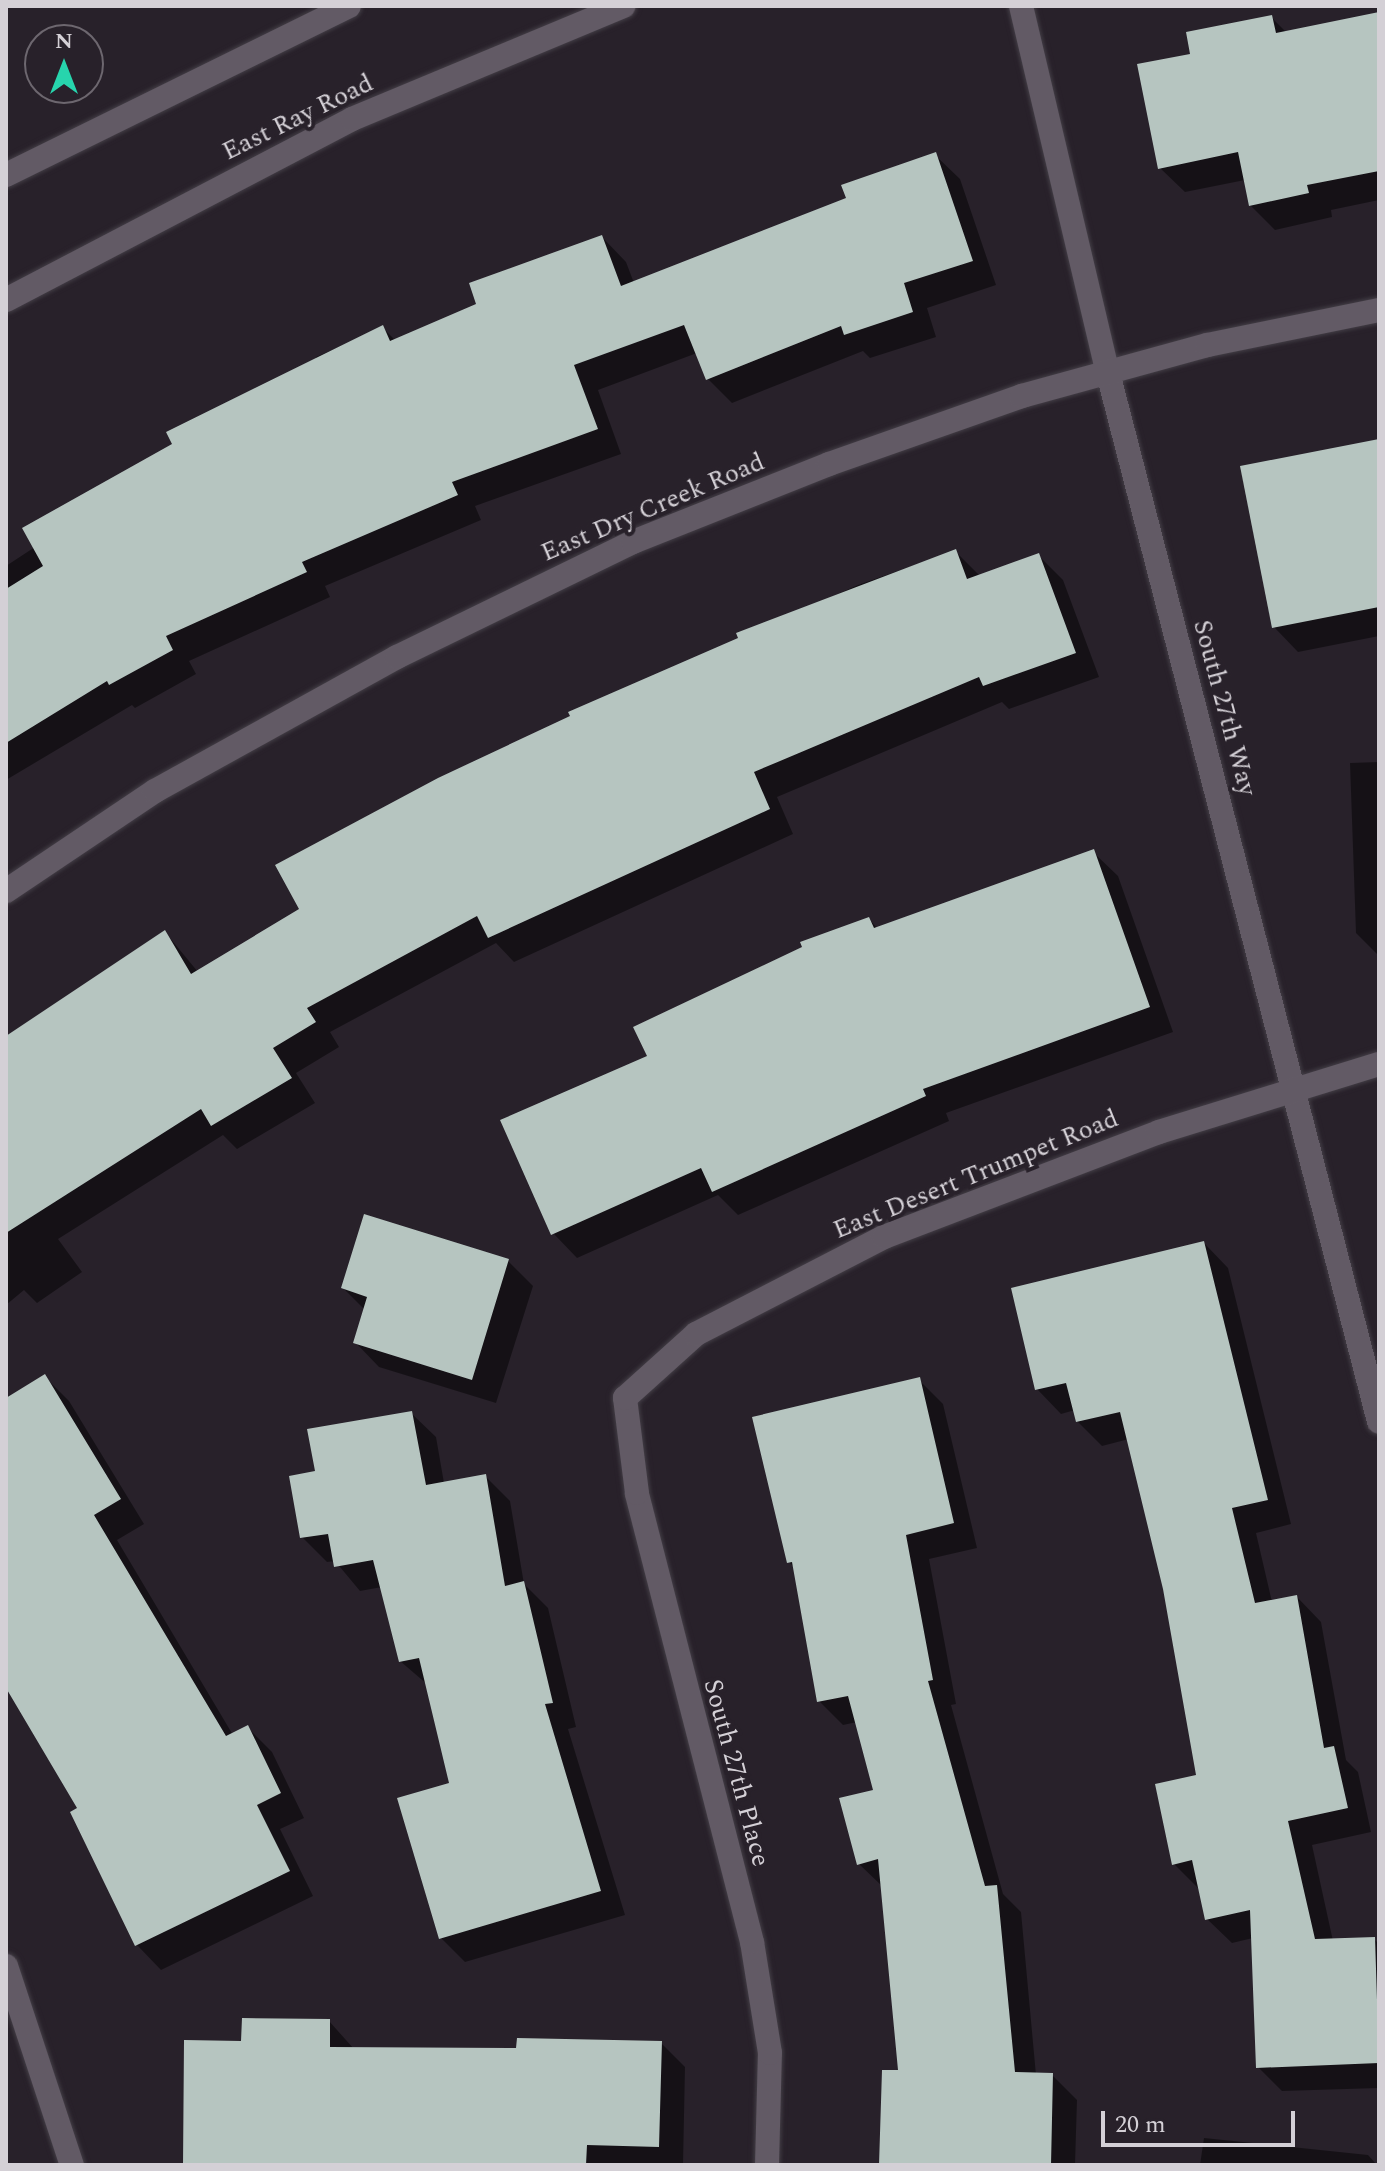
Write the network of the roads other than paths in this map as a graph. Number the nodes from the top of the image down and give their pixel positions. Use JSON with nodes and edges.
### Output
{"nodes":[{"id":1,"x":349,"y":6,"type":"edge"},
{"id":2,"x":623,"y":6,"type":"edge"},
{"id":3,"x":1021,"y":6,"type":"edge"},
{"id":4,"x":6,"y":175,"type":"edge"},
{"id":5,"x":6,"y":300,"type":"edge"},
{"id":6,"x":1379,"y":310,"type":"edge"},
{"id":7,"x":1108,"y":373,"type":"junction"},
{"id":8,"x":6,"y":891,"type":"edge"},
{"id":9,"x":1379,"y":1064,"type":"edge"},
{"id":10,"x":1294,"y":1089,"type":"junction"},
{"id":11,"x":625,"y":1398,"type":"joint"},
{"id":12,"x":1379,"y":1422,"type":"edge"},
{"id":13,"x":6,"y":1966,"type":"edge"},
{"id":14,"x":72,"y":2165,"type":"edge"},
{"id":15,"x":767,"y":2165,"type":"edge"}],
"edges":[{"from":1,"to":4,"type":"street"},
{"from":2,"to":5,"type":"street","name":"East Ray Road"},
{"from":3,"to":7,"type":"street","name":"South 27th Way"},
{"from":6,"to":7,"type":"street","name":"East Dry Creek Road"},
{"from":7,"to":8,"type":"street","name":"East Dry Creek Road"},
{"from":7,"to":10,"type":"street","name":"South 27th Way"},
{"from":9,"to":10,"type":"street","name":"East Desert Trumpet Road"},
{"from":10,"to":11,"type":"street","name":"East Desert Trumpet Road"},
{"from":10,"to":12,"type":"street","name":"South 27th Way"},
{"from":11,"to":15,"type":"street","name":"South 27th Place"},
{"from":13,"to":14,"type":"street"}]}
